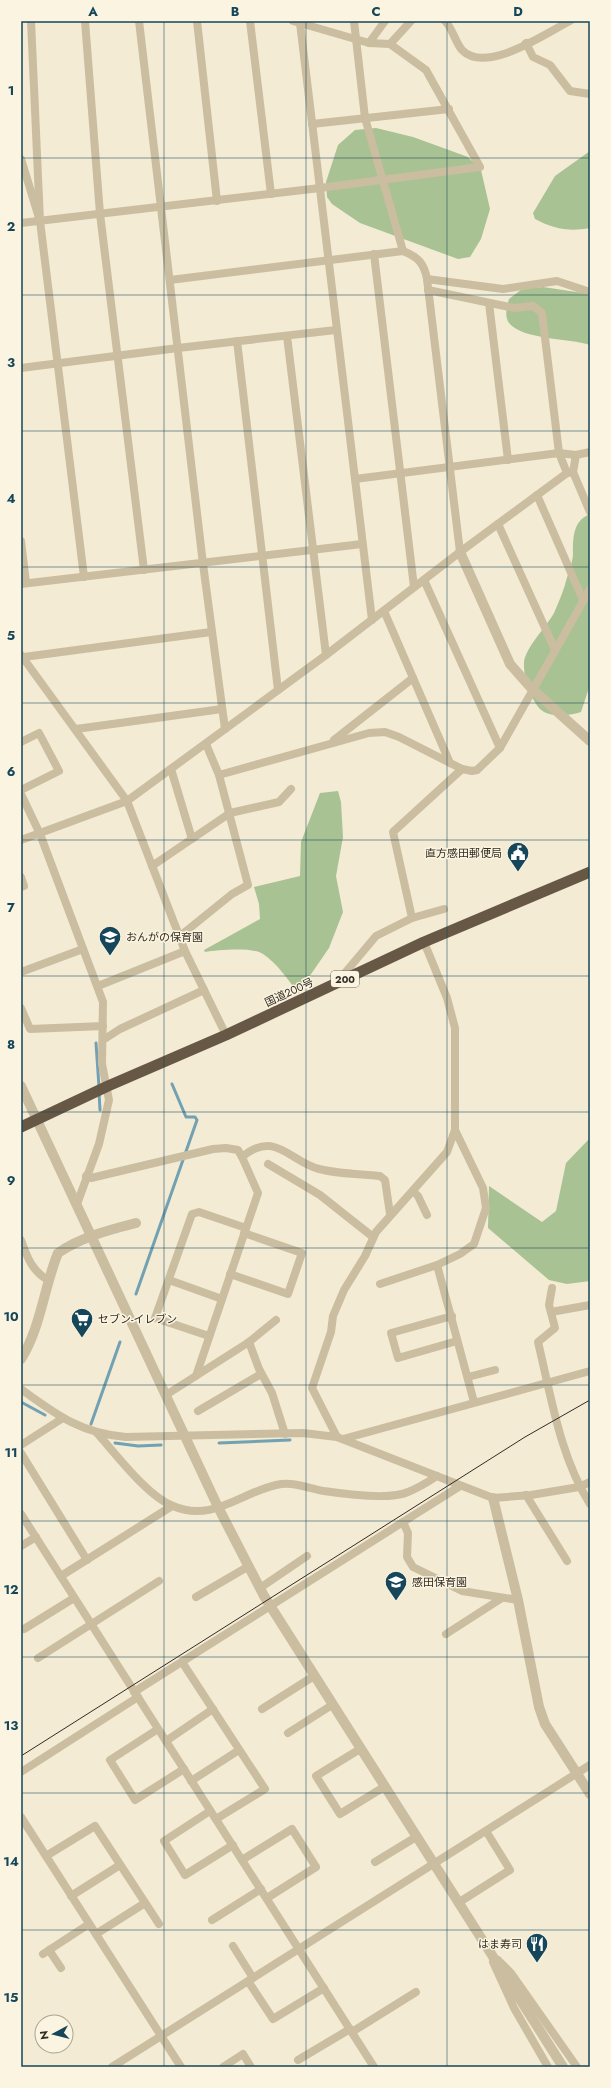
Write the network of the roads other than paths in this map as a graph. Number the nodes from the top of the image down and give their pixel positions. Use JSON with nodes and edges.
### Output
{"nodes":[{"id":1,"x":31,"y":21,"type":"edge"},
{"id":2,"x":85,"y":21,"type":"edge"},
{"id":3,"x":139,"y":21,"type":"edge"},
{"id":4,"x":197,"y":21,"type":"edge"},
{"id":5,"x":250,"y":21,"type":"edge"},
{"id":6,"x":354,"y":21,"type":"edge"},
{"id":7,"x":385,"y":21,"type":"edge"},
{"id":8,"x":411,"y":21,"type":"edge"},
{"id":9,"x":445,"y":21,"type":"edge"},
{"id":10,"x":570,"y":21,"type":"edge"},
{"id":11,"x":299,"y":22,"type":"edge"},
{"id":12,"x":356,"y":39,"type":"junction"},
{"id":13,"x":370,"y":43,"type":"junction"},
{"id":14,"x":526,"y":43,"type":"junction"},
{"id":15,"x":390,"y":44,"type":"junction"},
{"id":16,"x":590,"y":94,"type":"edge"},
{"id":17,"x":449,"y":109,"type":"junction"},
{"id":18,"x":365,"y":118,"type":"junction"},
{"id":19,"x":312,"y":124,"type":"junction"},
{"id":20,"x":21,"y":159,"type":"edge"},
{"id":21,"x":384,"y":180,"type":"junction"},
{"id":22,"x":320,"y":188,"type":"junction"},
{"id":23,"x":271,"y":194,"type":"junction"},
{"id":24,"x":217,"y":201,"type":"junction"},
{"id":25,"x":161,"y":207,"type":"junction"},
{"id":26,"x":100,"y":214,"type":"junction"},
{"id":27,"x":40,"y":221,"type":"junction"},
{"id":28,"x":21,"y":223,"type":"edge"},
{"id":29,"x":403,"y":251,"type":"junction"},
{"id":30,"x":374,"y":254,"type":"junction"},
{"id":31,"x":328,"y":260,"type":"junction"},
{"id":32,"x":427,"y":279,"type":"junction"},
{"id":33,"x":170,"y":280,"type":"junction"},
{"id":34,"x":428,"y":290,"type":"junction"},
{"id":35,"x":590,"y":292,"type":"edge"},
{"id":36,"x":489,"y":303,"type":"junction"},
{"id":37,"x":336,"y":330,"type":"junction"},
{"id":38,"x":287,"y":336,"type":"junction"},
{"id":39,"x":237,"y":341,"type":"junction"},
{"id":40,"x":178,"y":348,"type":"junction"},
{"id":41,"x":117,"y":356,"type":"junction"},
{"id":42,"x":56,"y":363,"type":"junction"},
{"id":43,"x":21,"y":368,"type":"edge"},
{"id":44,"x":590,"y":452,"type":"edge"},
{"id":45,"x":559,"y":453,"type":"junction"},
{"id":46,"x":576,"y":455,"type":"junction"},
{"id":47,"x":508,"y":460,"type":"junction"},
{"id":48,"x":449,"y":468,"type":"junction"},
{"id":49,"x":570,"y":473,"type":"junction"},
{"id":50,"x":399,"y":474,"type":"junction"},
{"id":51,"x":354,"y":479,"type":"junction"},
{"id":52,"x":536,"y":495,"type":"junction"},
{"id":53,"x":590,"y":512,"type":"edge"},
{"id":54,"x":498,"y":524,"type":"junction"},
{"id":55,"x":21,"y":541,"type":"edge"},
{"id":56,"x":362,"y":544,"type":"junction"},
{"id":57,"x":313,"y":550,"type":"junction"},
{"id":58,"x":460,"y":552,"type":"junction"},
{"id":59,"x":263,"y":556,"type":"junction"},
{"id":60,"x":203,"y":564,"type":"junction"},
{"id":61,"x":144,"y":570,"type":"junction"},
{"id":62,"x":84,"y":577,"type":"junction"},
{"id":63,"x":424,"y":580,"type":"junction"},
{"id":64,"x":24,"y":584,"type":"edge"},
{"id":65,"x":414,"y":587,"type":"junction"},
{"id":66,"x":590,"y":589,"type":"edge"},
{"id":67,"x":584,"y":600,"type":"junction"},
{"id":68,"x":384,"y":611,"type":"junction"},
{"id":69,"x":372,"y":620,"type":"junction"},
{"id":70,"x":211,"y":632,"type":"junction"},
{"id":71,"x":554,"y":650,"type":"junction"},
{"id":72,"x":326,"y":655,"type":"junction"},
{"id":73,"x":22,"y":656,"type":"edge"},
{"id":74,"x":413,"y":678,"type":"junction"},
{"id":75,"x":532,"y":689,"type":"junction"},
{"id":76,"x":278,"y":690,"type":"junction"},
{"id":77,"x":222,"y":709,"type":"junction"},
{"id":78,"x":76,"y":729,"type":"junction"},
{"id":79,"x":225,"y":729,"type":"junction"},
{"id":80,"x":21,"y":742,"type":"edge"},
{"id":81,"x":590,"y":742,"type":"edge"},
{"id":82,"x":206,"y":744,"type":"junction"},
{"id":83,"x":330,"y":744,"type":"junction"},
{"id":84,"x":500,"y":748,"type":"junction"},
{"id":85,"x":450,"y":763,"type":"junction"},
{"id":86,"x":171,"y":769,"type":"junction"},
{"id":87,"x":462,"y":769,"type":"junction"},
{"id":88,"x":219,"y":775,"type":"junction"},
{"id":89,"x":291,"y":789,"type":"dead end"},
{"id":90,"x":21,"y":790,"type":"edge"},
{"id":91,"x":21,"y":794,"type":"edge"},
{"id":92,"x":127,"y":801,"type":"junction"},
{"id":93,"x":230,"y":813,"type":"junction"},
{"id":94,"x":40,"y":834,"type":"junction"},
{"id":95,"x":192,"y":839,"type":"junction"},
{"id":96,"x":21,"y":840,"type":"edge"},
{"id":97,"x":152,"y":866,"type":"junction"},
{"id":98,"x":590,"y":872,"type":"edge"},
{"id":99,"x":21,"y":877,"type":"edge"},
{"id":100,"x":21,"y":887,"type":"edge"},
{"id":101,"x":444,"y":909,"type":"dead end"},
{"id":102,"x":412,"y":918,"type":"junction"},
{"id":103,"x":180,"y":936,"type":"junction"},
{"id":104,"x":424,"y":942,"type":"junction"},
{"id":105,"x":83,"y":949,"type":"junction"},
{"id":106,"x":185,"y":950,"type":"junction"},
{"id":107,"x":21,"y":972,"type":"edge"},
{"id":108,"x":336,"y":984,"type":"junction"},
{"id":109,"x":98,"y":986,"type":"junction"},
{"id":110,"x":204,"y":990,"type":"junction"},
{"id":111,"x":21,"y":1008,"type":"edge"},
{"id":112,"x":103,"y":1026,"type":"junction"},
{"id":113,"x":226,"y":1035,"type":"junction"},
{"id":114,"x":103,"y":1040,"type":"junction"},
{"id":115,"x":21,"y":1086,"type":"edge"},
{"id":116,"x":104,"y":1088,"type":"junction"},
{"id":117,"x":36,"y":1120,"type":"junction"},
{"id":118,"x":21,"y":1127,"type":"edge"},
{"id":119,"x":455,"y":1130,"type":"junction"},
{"id":120,"x":242,"y":1157,"type":"junction"},
{"id":121,"x":268,"y":1164,"type":"dead end"},
{"id":122,"x":86,"y":1176,"type":"junction"},
{"id":123,"x":413,"y":1191,"type":"junction"},
{"id":124,"x":77,"y":1204,"type":"junction"},
{"id":125,"x":390,"y":1214,"type":"junction"},
{"id":126,"x":427,"y":1215,"type":"dead end"},
{"id":127,"x":136,"y":1223,"type":"dead end"},
{"id":128,"x":245,"y":1230,"type":"junction"},
{"id":129,"x":92,"y":1236,"type":"junction"},
{"id":130,"x":374,"y":1237,"type":"junction"},
{"id":131,"x":21,"y":1240,"type":"edge"},
{"id":132,"x":437,"y":1265,"type":"junction"},
{"id":133,"x":230,"y":1274,"type":"junction"},
{"id":134,"x":48,"y":1280,"type":"junction"},
{"id":135,"x":169,"y":1280,"type":"junction"},
{"id":136,"x":380,"y":1284,"type":"dead end"},
{"id":137,"x":552,"y":1288,"type":"dead end"},
{"id":138,"x":222,"y":1299,"type":"junction"},
{"id":139,"x":590,"y":1305,"type":"edge"},
{"id":140,"x":551,"y":1312,"type":"junction"},
{"id":141,"x":452,"y":1316,"type":"junction"},
{"id":142,"x":276,"y":1320,"type":"dead end"},
{"id":143,"x":209,"y":1336,"type":"junction"},
{"id":144,"x":458,"y":1341,"type":"junction"},
{"id":145,"x":249,"y":1342,"type":"junction"},
{"id":146,"x":21,"y":1359,"type":"edge"},
{"id":147,"x":495,"y":1370,"type":"dead end"},
{"id":148,"x":590,"y":1371,"type":"edge"},
{"id":149,"x":261,"y":1374,"type":"junction"},
{"id":150,"x":196,"y":1376,"type":"junction"},
{"id":151,"x":468,"y":1377,"type":"junction"},
{"id":152,"x":548,"y":1382,"type":"junction"},
{"id":153,"x":21,"y":1389,"type":"edge"},
{"id":154,"x":166,"y":1395,"type":"junction"},
{"id":155,"x":474,"y":1402,"type":"junction"},
{"id":156,"x":198,"y":1411,"type":"dead end"},
{"id":157,"x":62,"y":1418,"type":"junction"},
{"id":158,"x":96,"y":1433,"type":"junction"},
{"id":159,"x":285,"y":1434,"type":"junction"},
{"id":160,"x":185,"y":1436,"type":"junction"},
{"id":161,"x":340,"y":1438,"type":"junction"},
{"id":162,"x":21,"y":1445,"type":"edge"},
{"id":163,"x":21,"y":1453,"type":"edge"},
{"id":164,"x":437,"y":1476,"type":"junction"},
{"id":165,"x":590,"y":1482,"type":"edge"},
{"id":166,"x":460,"y":1486,"type":"junction"},
{"id":167,"x":579,"y":1487,"type":"junction"},
{"id":168,"x":526,"y":1495,"type":"junction"},
{"id":169,"x":493,"y":1498,"type":"junction"},
{"id":170,"x":590,"y":1504,"type":"edge"},
{"id":171,"x":172,"y":1506,"type":"junction"},
{"id":172,"x":218,"y":1507,"type":"junction"},
{"id":173,"x":21,"y":1514,"type":"edge"},
{"id":174,"x":403,"y":1522,"type":"junction"},
{"id":175,"x":36,"y":1537,"type":"junction"},
{"id":176,"x":21,"y":1546,"type":"edge"},
{"id":177,"x":307,"y":1556,"type":"dead end"},
{"id":178,"x":88,"y":1560,"type":"junction"},
{"id":179,"x":568,"y":1561,"type":"dead end"},
{"id":180,"x":249,"y":1566,"type":"junction"},
{"id":181,"x":61,"y":1576,"type":"junction"},
{"id":182,"x":159,"y":1581,"type":"dead end"},
{"id":183,"x":260,"y":1588,"type":"junction"},
{"id":184,"x":196,"y":1597,"type":"dead end"},
{"id":185,"x":74,"y":1598,"type":"junction"},
{"id":186,"x":502,"y":1598,"type":"junction"},
{"id":187,"x":518,"y":1600,"type":"junction"},
{"id":188,"x":270,"y":1606,"type":"junction"},
{"id":189,"x":91,"y":1624,"type":"junction"},
{"id":190,"x":25,"y":1629,"type":"edge"},
{"id":191,"x":446,"y":1634,"type":"dead end"},
{"id":192,"x":38,"y":1658,"type":"dead end"},
{"id":193,"x":182,"y":1662,"type":"junction"},
{"id":194,"x":314,"y":1676,"type":"junction"},
{"id":195,"x":136,"y":1694,"type":"junction"},
{"id":196,"x":332,"y":1705,"type":"junction"},
{"id":197,"x":213,"y":1709,"type":"junction"},
{"id":198,"x":262,"y":1709,"type":"dead end"},
{"id":199,"x":158,"y":1729,"type":"junction"},
{"id":200,"x":288,"y":1733,"type":"dead end"},
{"id":201,"x":166,"y":1740,"type":"junction"},
{"id":202,"x":360,"y":1749,"type":"junction"},
{"id":203,"x":239,"y":1750,"type":"junction"},
{"id":204,"x":590,"y":1765,"type":"edge"},
{"id":205,"x":184,"y":1769,"type":"junction"},
{"id":206,"x":21,"y":1772,"type":"edge"},
{"id":207,"x":577,"y":1773,"type":"junction"},
{"id":208,"x":192,"y":1781,"type":"junction"},
{"id":209,"x":384,"y":1787,"type":"junction"},
{"id":210,"x":590,"y":1794,"type":"edge"},
{"id":211,"x":210,"y":1811,"type":"junction"},
{"id":212,"x":21,"y":1817,"type":"edge"},
{"id":213,"x":216,"y":1820,"type":"junction"},
{"id":214,"x":486,"y":1831,"type":"junction"},
{"id":215,"x":416,"y":1837,"type":"junction"},
{"id":216,"x":233,"y":1845,"type":"junction"},
{"id":217,"x":46,"y":1856,"type":"junction"},
{"id":218,"x":242,"y":1860,"type":"junction"},
{"id":219,"x":375,"y":1862,"type":"dead end"},
{"id":220,"x":433,"y":1864,"type":"junction"},
{"id":221,"x":120,"y":1865,"type":"junction"},
{"id":222,"x":261,"y":1889,"type":"junction"},
{"id":223,"x":71,"y":1896,"type":"junction"},
{"id":224,"x":267,"y":1898,"type":"junction"},
{"id":225,"x":145,"y":1903,"type":"junction"},
{"id":226,"x":458,"y":1903,"type":"junction"},
{"id":227,"x":212,"y":1920,"type":"dead end"},
{"id":228,"x":89,"y":1924,"type":"junction"},
{"id":229,"x":159,"y":1924,"type":"dead end"},
{"id":230,"x":96,"y":1934,"type":"junction"},
{"id":231,"x":233,"y":1946,"type":"dead end"},
{"id":232,"x":299,"y":1949,"type":"junction"},
{"id":233,"x":489,"y":1951,"type":"junction"},
{"id":234,"x":61,"y":1968,"type":"dead end"},
{"id":235,"x":250,"y":1979,"type":"junction"},
{"id":236,"x":324,"y":1988,"type":"junction"},
{"id":237,"x":416,"y":1992,"type":"dead end"},
{"id":238,"x":351,"y":2030,"type":"junction"},
{"id":239,"x":161,"y":2036,"type":"junction"},
{"id":240,"x":298,"y":2060,"type":"dead end"},
{"id":241,"x":112,"y":2067,"type":"edge"},
{"id":242,"x":181,"y":2067,"type":"edge"},
{"id":243,"x":223,"y":2067,"type":"edge"},
{"id":244,"x":252,"y":2067,"type":"edge"},
{"id":245,"x":374,"y":2067,"type":"edge"},
{"id":246,"x":548,"y":2067,"type":"edge"},
{"id":247,"x":563,"y":2067,"type":"edge"},
{"id":248,"x":577,"y":2067,"type":"edge"}],
"edges":[{"from":1,"to":27,"type":"street"},
{"from":2,"to":26,"type":"street"},
{"from":3,"to":25,"type":"street"},
{"from":4,"to":24,"type":"street"},
{"from":5,"to":23,"type":"street"},
{"from":6,"to":12,"type":"street"},
{"from":7,"to":13,"type":"street"},
{"from":8,"to":15,"type":"street"},
{"from":9,"to":14,"type":"street"},
{"from":10,"to":14,"type":"street"},
{"from":11,"to":12,"type":"street"},
{"from":11,"to":19,"type":"street"},
{"from":12,"to":13,"type":"street"},
{"from":12,"to":18,"type":"street"},
{"from":13,"to":15,"type":"street"},
{"from":14,"to":16,"type":"street"},
{"from":15,"to":17,"type":"street"},
{"from":17,"to":18,"type":"street"},
{"from":17,"to":21,"type":"street"},
{"from":18,"to":19,"type":"street"},
{"from":18,"to":21,"type":"street"},
{"from":19,"to":22,"type":"street"},
{"from":20,"to":27,"type":"street"},
{"from":21,"to":22,"type":"street"},
{"from":21,"to":29,"type":"street"},
{"from":22,"to":23,"type":"street"},
{"from":22,"to":31,"type":"street"},
{"from":23,"to":24,"type":"street"},
{"from":24,"to":25,"type":"street"},
{"from":25,"to":26,"type":"street"},
{"from":25,"to":33,"type":"street"},
{"from":26,"to":27,"type":"street"},
{"from":26,"to":41,"type":"street"},
{"from":27,"to":28,"type":"street"},
{"from":27,"to":42,"type":"street"},
{"from":29,"to":30,"type":"street"},
{"from":29,"to":32,"type":"street"},
{"from":30,"to":31,"type":"street"},
{"from":30,"to":50,"type":"street"},
{"from":31,"to":33,"type":"street"},
{"from":31,"to":37,"type":"street"},
{"from":32,"to":34,"type":"street"},
{"from":32,"to":35,"type":"street"},
{"from":33,"to":40,"type":"street"},
{"from":34,"to":36,"type":"street"},
{"from":34,"to":48,"type":"street"},
{"from":36,"to":45,"type":"street"},
{"from":36,"to":47,"type":"street"},
{"from":37,"to":38,"type":"street"},
{"from":37,"to":51,"type":"street"},
{"from":38,"to":39,"type":"street"},
{"from":38,"to":57,"type":"street"},
{"from":39,"to":40,"type":"street"},
{"from":39,"to":59,"type":"street"},
{"from":40,"to":41,"type":"street"},
{"from":40,"to":60,"type":"street"},
{"from":41,"to":42,"type":"street"},
{"from":41,"to":61,"type":"street"},
{"from":42,"to":43,"type":"street"},
{"from":42,"to":62,"type":"street"},
{"from":44,"to":46,"type":"street"},
{"from":45,"to":46,"type":"street"},
{"from":45,"to":47,"type":"street"},
{"from":45,"to":49,"type":"street"},
{"from":46,"to":49,"type":"street"},
{"from":47,"to":48,"type":"street"},
{"from":48,"to":50,"type":"street"},
{"from":48,"to":58,"type":"street"},
{"from":49,"to":52,"type":"street"},
{"from":49,"to":53,"type":"street"},
{"from":50,"to":51,"type":"street"},
{"from":50,"to":65,"type":"street"},
{"from":51,"to":56,"type":"street"},
{"from":52,"to":54,"type":"street"},
{"from":52,"to":67,"type":"street"},
{"from":54,"to":58,"type":"street"},
{"from":54,"to":71,"type":"street"},
{"from":55,"to":64,"type":"street"},
{"from":56,"to":57,"type":"street"},
{"from":56,"to":69,"type":"street"},
{"from":57,"to":59,"type":"street"},
{"from":57,"to":72,"type":"street"},
{"from":58,"to":63,"type":"street"},
{"from":58,"to":75,"type":"street"},
{"from":59,"to":60,"type":"street"},
{"from":59,"to":76,"type":"street"},
{"from":60,"to":61,"type":"street"},
{"from":60,"to":70,"type":"street"},
{"from":61,"to":62,"type":"street"},
{"from":62,"to":64,"type":"street"},
{"from":63,"to":65,"type":"street"},
{"from":63,"to":84,"type":"street"},
{"from":65,"to":68,"type":"street"},
{"from":66,"to":67,"type":"street"},
{"from":67,"to":71,"type":"street"},
{"from":68,"to":69,"type":"street"},
{"from":68,"to":74,"type":"street"},
{"from":69,"to":72,"type":"street"},
{"from":70,"to":73,"type":"street"},
{"from":70,"to":77,"type":"street"},
{"from":71,"to":75,"type":"street"},
{"from":72,"to":76,"type":"street"},
{"from":73,"to":78,"type":"street"},
{"from":74,"to":83,"type":"street"},
{"from":74,"to":85,"type":"street"},
{"from":75,"to":81,"type":"street"},
{"from":75,"to":84,"type":"street"},
{"from":76,"to":79,"type":"street"},
{"from":77,"to":78,"type":"street"},
{"from":77,"to":79,"type":"street"},
{"from":78,"to":92,"type":"street"},
{"from":79,"to":82,"type":"street"},
{"from":80,"to":90,"type":"street"},
{"from":82,"to":86,"type":"street"},
{"from":82,"to":88,"type":"street"},
{"from":83,"to":85,"type":"street"},
{"from":83,"to":88,"type":"street"},
{"from":84,"to":87,"type":"street"},
{"from":85,"to":87,"type":"street"},
{"from":86,"to":92,"type":"street"},
{"from":86,"to":95,"type":"street"},
{"from":87,"to":102,"type":"street"},
{"from":88,"to":93,"type":"street"},
{"from":89,"to":93,"type":"street"},
{"from":91,"to":94,"type":"street"},
{"from":92,"to":94,"type":"street"},
{"from":92,"to":97,"type":"street"},
{"from":93,"to":95,"type":"street"},
{"from":93,"to":103,"type":"street"},
{"from":94,"to":96,"type":"street"},
{"from":94,"to":105,"type":"street"},
{"from":95,"to":97,"type":"street"},
{"from":97,"to":103,"type":"street"},
{"from":98,"to":104,"type":"highway","name":"国道200号","number":"200"},
{"from":99,"to":100,"type":"street"},
{"from":101,"to":102,"type":"street"},
{"from":102,"to":108,"type":"street"},
{"from":103,"to":106,"type":"street"},
{"from":104,"to":108,"type":"highway","name":"国道200号","number":"200"},
{"from":104,"to":119,"type":"street"},
{"from":105,"to":107,"type":"street"},
{"from":105,"to":109,"type":"street"},
{"from":106,"to":109,"type":"street"},
{"from":106,"to":110,"type":"street"},
{"from":108,"to":113,"type":"highway","name":"国道200号","number":"200"},
{"from":109,"to":112,"type":"street"},
{"from":110,"to":113,"type":"street"},
{"from":110,"to":114,"type":"street"},
{"from":111,"to":112,"type":"street"},
{"from":112,"to":114,"type":"street"},
{"from":113,"to":116,"type":"highway","name":"国道200号","number":"200"},
{"from":114,"to":116,"type":"street"},
{"from":115,"to":117,"type":"street"},
{"from":116,"to":117,"type":"highway","name":"国道200号","number":"200"},
{"from":116,"to":122,"type":"street"},
{"from":117,"to":118,"type":"highway","name":"国道200号","number":"200"},
{"from":117,"to":124,"type":"street"},
{"from":119,"to":123,"type":"street"},
{"from":119,"to":132,"type":"street"},
{"from":120,"to":122,"type":"street"},
{"from":120,"to":125,"type":"street"},
{"from":120,"to":128,"type":"street"},
{"from":121,"to":130,"type":"street"},
{"from":122,"to":124,"type":"street"},
{"from":123,"to":125,"type":"street"},
{"from":123,"to":126,"type":"street"},
{"from":124,"to":129,"type":"street"},
{"from":125,"to":130,"type":"street"},
{"from":127,"to":129,"type":"street"},
{"from":128,"to":133,"type":"street"},
{"from":128,"to":133,"type":"street"},
{"from":128,"to":135,"type":"street"},
{"from":129,"to":134,"type":"street"},
{"from":129,"to":154,"type":"street"},
{"from":130,"to":161,"type":"street"},
{"from":131,"to":134,"type":"street"},
{"from":132,"to":136,"type":"street"},
{"from":132,"to":141,"type":"street"},
{"from":133,"to":138,"type":"street"},
{"from":134,"to":146,"type":"street"},
{"from":135,"to":138,"type":"street"},
{"from":135,"to":143,"type":"street"},
{"from":137,"to":140,"type":"street"},
{"from":138,"to":143,"type":"street"},
{"from":139,"to":140,"type":"street"},
{"from":140,"to":152,"type":"street"},
{"from":141,"to":144,"type":"street"},
{"from":141,"to":144,"type":"street"},
{"from":142,"to":145,"type":"street"},
{"from":143,"to":150,"type":"street"},
{"from":144,"to":151,"type":"street"},
{"from":145,"to":149,"type":"street"},
{"from":145,"to":150,"type":"street"},
{"from":147,"to":151,"type":"street"},
{"from":148,"to":152,"type":"street"},
{"from":149,"to":156,"type":"street"},
{"from":149,"to":159,"type":"street"},
{"from":150,"to":154,"type":"street"},
{"from":151,"to":155,"type":"street"},
{"from":152,"to":155,"type":"street"},
{"from":152,"to":167,"type":"street"},
{"from":153,"to":157,"type":"street"},
{"from":154,"to":160,"type":"street"},
{"from":155,"to":161,"type":"street"},
{"from":157,"to":158,"type":"street"},
{"from":157,"to":162,"type":"street"},
{"from":158,"to":160,"type":"street"},
{"from":158,"to":171,"type":"street"},
{"from":159,"to":160,"type":"street"},
{"from":159,"to":161,"type":"street"},
{"from":160,"to":172,"type":"street"},
{"from":161,"to":164,"type":"street"},
{"from":163,"to":178,"type":"street"},
{"from":164,"to":166,"type":"street"},
{"from":164,"to":172,"type":"street"},
{"from":165,"to":167,"type":"street"},
{"from":166,"to":169,"type":"street"},
{"from":166,"to":174,"type":"street"},
{"from":167,"to":168,"type":"street"},
{"from":167,"to":170,"type":"street"},
{"from":168,"to":169,"type":"street"},
{"from":168,"to":179,"type":"street"},
{"from":169,"to":187,"type":"street"},
{"from":171,"to":172,"type":"street"},
{"from":171,"to":178,"type":"street"},
{"from":172,"to":180,"type":"street"},
{"from":173,"to":175,"type":"street"},
{"from":174,"to":186,"type":"street"},
{"from":174,"to":188,"type":"street"},
{"from":175,"to":176,"type":"street"},
{"from":175,"to":181,"type":"street"},
{"from":177,"to":183,"type":"street"},
{"from":178,"to":181,"type":"street"},
{"from":180,"to":183,"type":"street"},
{"from":180,"to":184,"type":"street"},
{"from":181,"to":185,"type":"street"},
{"from":182,"to":189,"type":"street"},
{"from":183,"to":188,"type":"street"},
{"from":185,"to":189,"type":"street"},
{"from":185,"to":190,"type":"street"},
{"from":186,"to":187,"type":"street"},
{"from":186,"to":191,"type":"street"},
{"from":187,"to":207,"type":"street"},
{"from":188,"to":193,"type":"street"},
{"from":188,"to":194,"type":"street"},
{"from":189,"to":192,"type":"street"},
{"from":189,"to":195,"type":"street"},
{"from":193,"to":195,"type":"street"},
{"from":193,"to":197,"type":"street"},
{"from":194,"to":196,"type":"street"},
{"from":194,"to":198,"type":"street"},
{"from":195,"to":199,"type":"street"},
{"from":195,"to":206,"type":"street"},
{"from":196,"to":200,"type":"street"},
{"from":196,"to":202,"type":"street"},
{"from":197,"to":201,"type":"street"},
{"from":197,"to":203,"type":"street"},
{"from":199,"to":201,"type":"street"},
{"from":199,"to":205,"type":"street"},
{"from":201,"to":205,"type":"street"},
{"from":202,"to":209,"type":"street"},
{"from":202,"to":209,"type":"street"},
{"from":203,"to":208,"type":"street"},
{"from":203,"to":213,"type":"street"},
{"from":204,"to":207,"type":"street"},
{"from":205,"to":208,"type":"street"},
{"from":207,"to":210,"type":"street"},
{"from":207,"to":214,"type":"street"},
{"from":208,"to":211,"type":"street"},
{"from":209,"to":215,"type":"street"},
{"from":211,"to":213,"type":"street"},
{"from":211,"to":216,"type":"street"},
{"from":212,"to":217,"type":"street"},
{"from":213,"to":216,"type":"street"},
{"from":214,"to":220,"type":"street"},
{"from":214,"to":226,"type":"street"},
{"from":215,"to":219,"type":"street"},
{"from":215,"to":220,"type":"street"},
{"from":216,"to":218,"type":"street"},
{"from":217,"to":221,"type":"street"},
{"from":217,"to":223,"type":"street"},
{"from":218,"to":222,"type":"street"},
{"from":218,"to":224,"type":"street"},
{"from":220,"to":226,"type":"street"},
{"from":220,"to":232,"type":"street"},
{"from":221,"to":223,"type":"street"},
{"from":221,"to":225,"type":"street"},
{"from":222,"to":224,"type":"street"},
{"from":222,"to":227,"type":"street"},
{"from":223,"to":228,"type":"street"},
{"from":224,"to":232,"type":"street"},
{"from":225,"to":229,"type":"street"},
{"from":225,"to":230,"type":"street"},
{"from":226,"to":233,"type":"street"},
{"from":228,"to":230,"type":"street"},
{"from":228,"to":234,"type":"street"},
{"from":230,"to":239,"type":"street"},
{"from":231,"to":235,"type":"street"},
{"from":232,"to":235,"type":"street"},
{"from":232,"to":236,"type":"street"},
{"from":233,"to":246,"type":"street"},
{"from":233,"to":247,"type":"street"},
{"from":233,"to":248,"type":"street"},
{"from":235,"to":236,"type":"street"},
{"from":235,"to":239,"type":"street"},
{"from":236,"to":238,"type":"street"},
{"from":237,"to":238,"type":"street"},
{"from":238,"to":240,"type":"street"},
{"from":238,"to":245,"type":"street"},
{"from":239,"to":241,"type":"street"},
{"from":239,"to":242,"type":"street"},
{"from":243,"to":244,"type":"street"}]}
